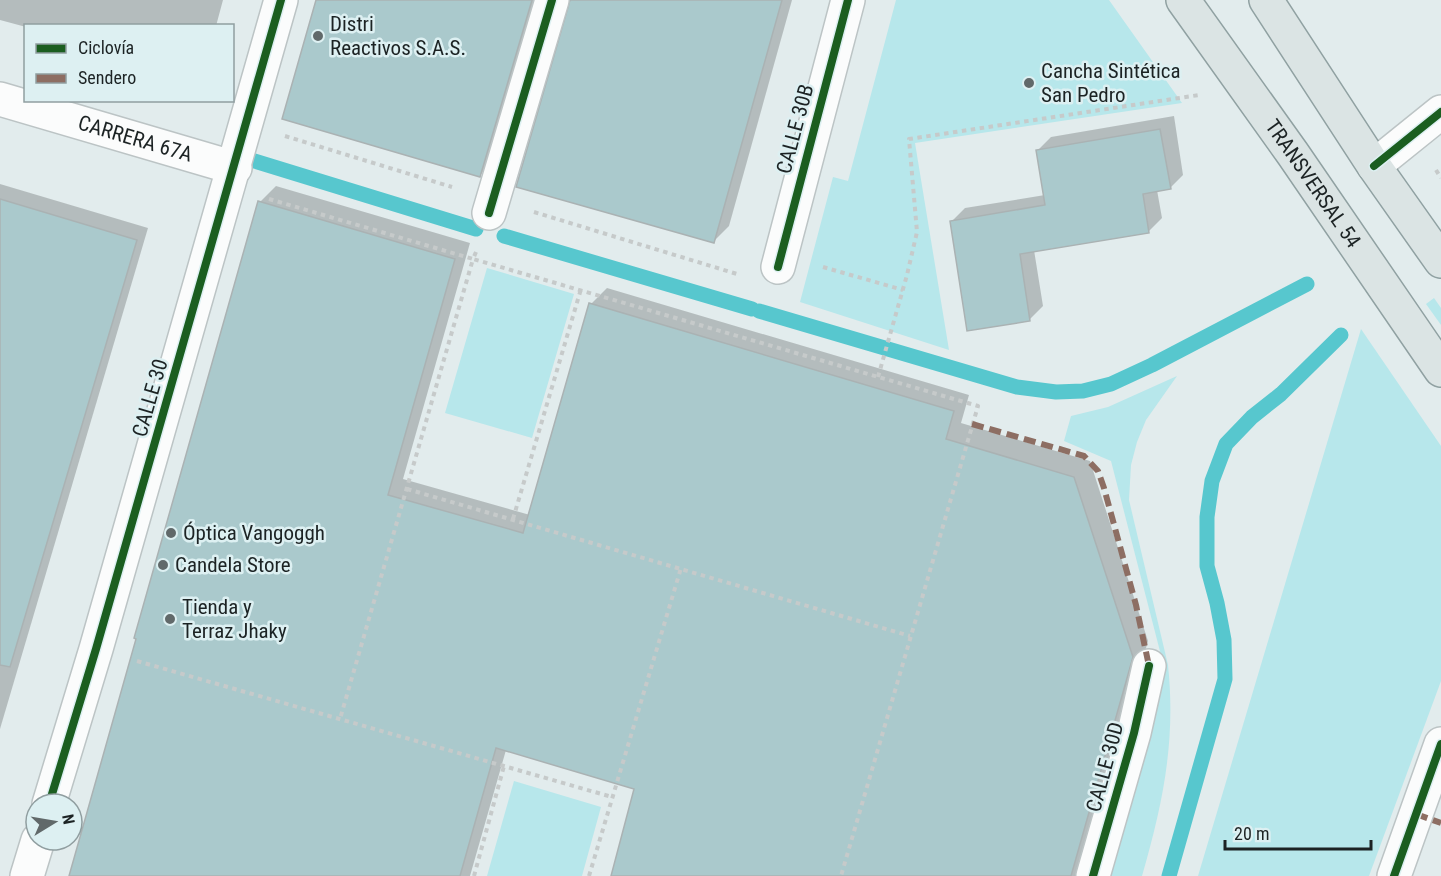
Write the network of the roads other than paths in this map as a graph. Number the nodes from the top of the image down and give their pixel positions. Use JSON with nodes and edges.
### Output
{"nodes":[{"id":1,"x":281,"y":0,"type":"edge"},
{"id":2,"x":552,"y":0,"type":"edge"},
{"id":3,"x":848,"y":0,"type":"edge"},
{"id":4,"x":1183,"y":0,"type":"edge"},
{"id":5,"x":1266,"y":0,"type":"edge"},
{"id":6,"x":0,"y":99,"type":"edge"},
{"id":7,"x":1441,"y":112,"type":"edge"},
{"id":8,"x":232,"y":177,"type":"junction"},
{"id":9,"x":1382,"y":177,"type":"junction"},
{"id":10,"x":489,"y":213,"type":"dead end"},
{"id":11,"x":779,"y":261,"type":"road end"},
{"id":12,"x":1441,"y":261,"type":"edge"},
{"id":13,"x":1441,"y":370,"type":"edge"},
{"id":14,"x":1149,"y":666,"type":"dead end"},
{"id":15,"x":1441,"y":744,"type":"edge"},
{"id":16,"x":53,"y":792,"type":"edge"},
{"id":17,"x":34,"y":852,"type":"edge"},
{"id":18,"x":27,"y":876,"type":"edge"},
{"id":19,"x":1093,"y":876,"type":"edge"},
{"id":20,"x":1394,"y":876,"type":"edge"}],
"edges":[{"from":1,"to":8,"type":"street","name":"CALLE 30"},
{"from":2,"to":10,"type":"street"},
{"from":3,"to":11,"type":"street","name":"CALLE 30B"},
{"from":4,"to":13,"type":"main road","name":"TRANSVERSAL 54"},
{"from":5,"to":9,"type":"main road"},
{"from":6,"to":8,"type":"street","name":"CARRERA 67A"},
{"from":7,"to":9,"type":"street"},
{"from":8,"to":16,"type":"street","name":"CALLE 30"},
{"from":9,"to":12,"type":"main road"},
{"from":14,"to":19,"type":"street","name":"CALLE 30D"},
{"from":15,"to":20,"type":"street"},
{"from":17,"to":18,"type":"street"}]}
